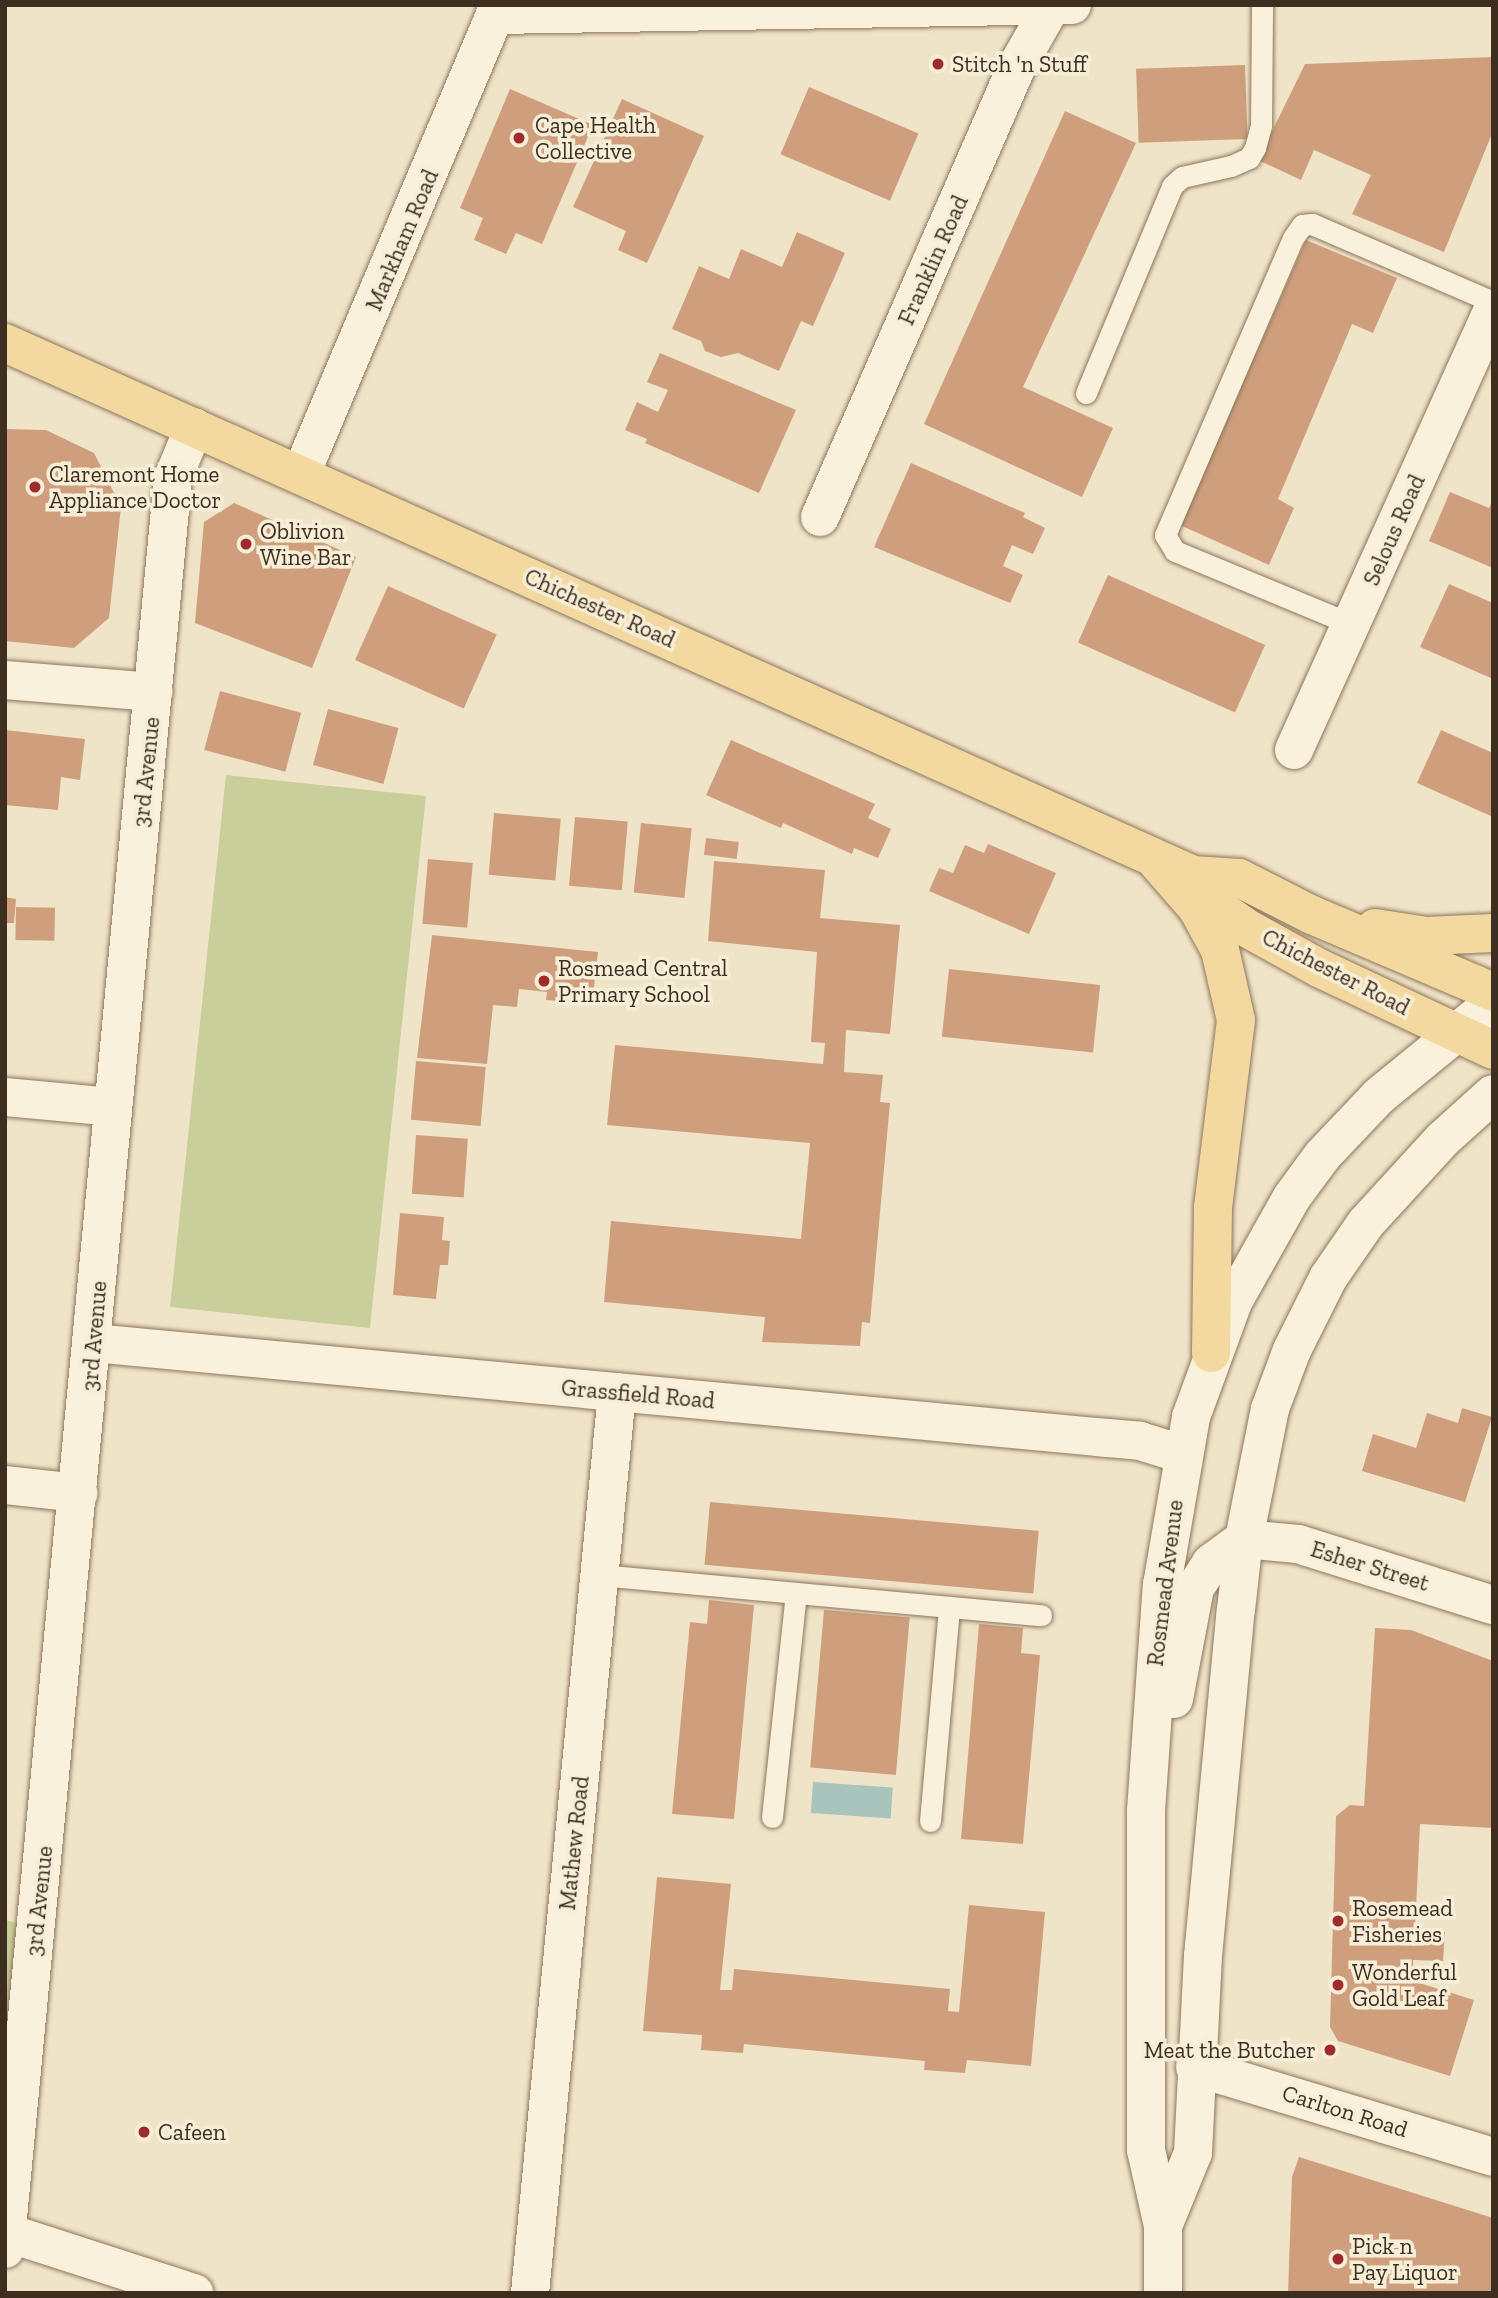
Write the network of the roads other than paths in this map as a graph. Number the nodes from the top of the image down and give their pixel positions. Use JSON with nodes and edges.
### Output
{"nodes":[{"id":1,"x":1072,"y":5,"type":"edge"},
{"id":2,"x":1262,"y":5,"type":"edge"},
{"id":3,"x":1052,"y":6,"type":"edge"},
{"id":4,"x":498,"y":10,"type":"edge"},
{"id":5,"x":1493,"y":302,"type":"edge"},
{"id":6,"x":1493,"y":310,"type":"edge"},
{"id":7,"x":5,"y":343,"type":"edge"},
{"id":8,"x":1086,"y":393,"type":"dead end"},
{"id":9,"x":194,"y":427,"type":"junction"},
{"id":10,"x":300,"y":474,"type":"junction"},
{"id":11,"x":820,"y":517,"type":"dead end"},
{"id":12,"x":1351,"y":624,"type":"junction"},
{"id":13,"x":5,"y":680,"type":"edge"},
{"id":14,"x":154,"y":692,"type":"junction"},
{"id":15,"x":1294,"y":750,"type":"dead end"},
{"id":16,"x":1153,"y":857,"type":"junction"},
{"id":17,"x":1193,"y":875,"type":"junction"},
{"id":18,"x":1312,"y":915,"type":"junction"},
{"id":19,"x":1493,"y":933,"type":"edge"},
{"id":20,"x":1493,"y":992,"type":"edge"},
{"id":21,"x":1493,"y":1003,"type":"edge"},
{"id":22,"x":1456,"y":1031,"type":"junction"},
{"id":23,"x":1493,"y":1050,"type":"edge"},
{"id":24,"x":1493,"y":1094,"type":"edge"},
{"id":25,"x":5,"y":1097,"type":"edge"},
{"id":26,"x":112,"y":1107,"type":"junction"},
{"id":27,"x":93,"y":1343,"type":"junction"},
{"id":28,"x":1211,"y":1353,"type":"junction"},
{"id":29,"x":617,"y":1392,"type":"junction"},
{"id":30,"x":1182,"y":1454,"type":"junction"},
{"id":31,"x":5,"y":1485,"type":"edge"},
{"id":32,"x":79,"y":1493,"type":"junction"},
{"id":33,"x":1244,"y":1539,"type":"junction"},
{"id":34,"x":599,"y":1575,"type":"junction"},
{"id":35,"x":796,"y":1593,"type":"junction"},
{"id":36,"x":1493,"y":1605,"type":"edge"},
{"id":37,"x":949,"y":1607,"type":"junction"},
{"id":38,"x":1041,"y":1615,"type":"dead end"},
{"id":39,"x":1147,"y":1775,"type":"junction"},
{"id":40,"x":772,"y":1817,"type":"dead end"},
{"id":41,"x":930,"y":1821,"type":"dead end"},
{"id":42,"x":1195,"y":2067,"type":"junction"},
{"id":43,"x":1493,"y":2157,"type":"edge"},
{"id":44,"x":1163,"y":2226,"type":"junction"},
{"id":45,"x":6,"y":2238,"type":"edge"},
{"id":46,"x":194,"y":2293,"type":"edge"},
{"id":47,"x":530,"y":2293,"type":"edge"},
{"id":48,"x":1163,"y":2293,"type":"edge"}],
"edges":[{"from":1,"to":3,"type":"street"},
{"from":2,"to":8,"type":"lane"},
{"from":3,"to":4,"type":"street"},
{"from":3,"to":11,"type":"street","name":"Franklin Road"},
{"from":4,"to":10,"type":"street","name":"Markham Road"},
{"from":5,"to":12,"type":"lane"},
{"from":6,"to":12,"type":"street","name":"Selous Road"},
{"from":7,"to":9,"type":"main road","name":"Chichester Road"},
{"from":9,"to":10,"type":"main road","name":"Chichester Road"},
{"from":9,"to":14,"type":"street","name":"3rd Avenue"},
{"from":10,"to":16,"type":"main road","name":"Chichester Road"},
{"from":12,"to":15,"type":"street","name":"Selous Road"},
{"from":13,"to":14,"type":"street"},
{"from":14,"to":26,"type":"street","name":"3rd Avenue"},
{"from":16,"to":17,"type":"main road","name":"Chichester Road"},
{"from":16,"to":28,"type":"main road"},
{"from":17,"to":18,"type":"main road","name":"Chichester Road"},
{"from":17,"to":22,"type":"main road","name":"Chichester Road"},
{"from":18,"to":19,"type":"main road"},
{"from":18,"to":20,"type":"main road","name":"Chichester Road"},
{"from":21,"to":22,"type":"street","name":"Rosmead Avenue"},
{"from":22,"to":23,"type":"main road","name":"Chichester Road"},
{"from":22,"to":28,"type":"street","name":"Rosmead Avenue"},
{"from":24,"to":33,"type":"street","name":"Rosmead Avenue"},
{"from":25,"to":26,"type":"street"},
{"from":26,"to":27,"type":"street","name":"3rd Avenue"},
{"from":27,"to":29,"type":"street","name":"Grassfield Road"},
{"from":27,"to":32,"type":"street","name":"3rd Avenue"},
{"from":28,"to":30,"type":"street","name":"Rosmead Avenue"},
{"from":29,"to":30,"type":"street","name":"Grassfield Road"},
{"from":29,"to":34,"type":"street","name":"Mathew Road"},
{"from":30,"to":39,"type":"street","name":"Rosmead Avenue"},
{"from":31,"to":32,"type":"street"},
{"from":32,"to":45,"type":"street","name":"3rd Avenue"},
{"from":33,"to":36,"type":"street","name":"Esher Street"},
{"from":33,"to":39,"type":"street"},
{"from":33,"to":42,"type":"street","name":"Rosmead Avenue"},
{"from":34,"to":35,"type":"lane"},
{"from":34,"to":47,"type":"street","name":"Mathew Road"},
{"from":35,"to":37,"type":"lane"},
{"from":35,"to":40,"type":"lane"},
{"from":37,"to":38,"type":"lane"},
{"from":37,"to":41,"type":"lane"},
{"from":39,"to":44,"type":"street","name":"Rosmead Avenue"},
{"from":42,"to":43,"type":"street","name":"Carlton Road"},
{"from":42,"to":44,"type":"street","name":"Rosmead Avenue"},
{"from":44,"to":48,"type":"street","name":"Rosmead Avenue"},
{"from":45,"to":46,"type":"street"}]}
